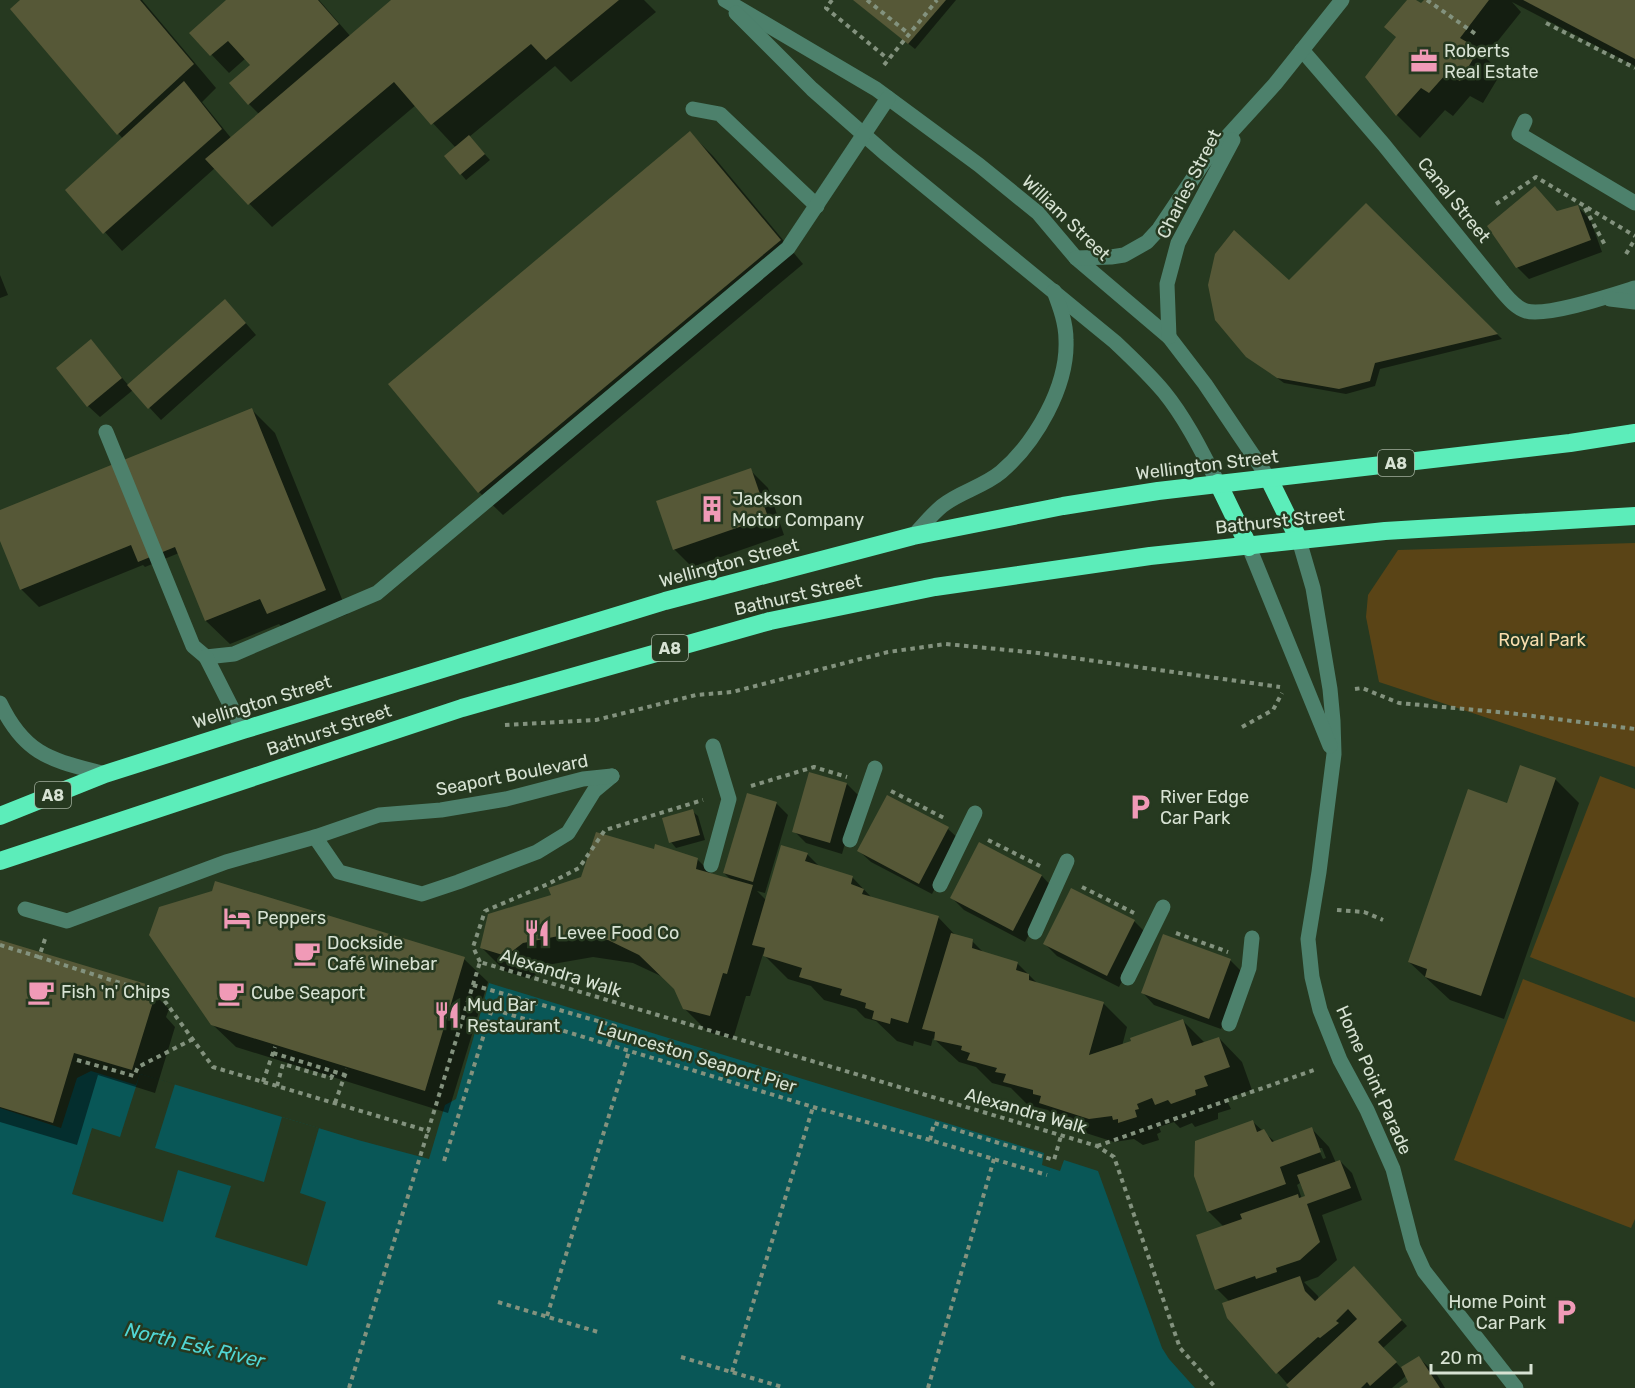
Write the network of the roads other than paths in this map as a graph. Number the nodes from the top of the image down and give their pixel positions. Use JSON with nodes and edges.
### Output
{"nodes":[{"id":1,"x":724,"y":0,"type":"edge"},
{"id":2,"x":1342,"y":0,"type":"edge"},
{"id":3,"x":1302,"y":50,"type":"junction"},
{"id":4,"x":888,"y":98,"type":"junction"},
{"id":5,"x":693,"y":109,"type":"dead end"},
{"id":6,"x":1525,"y":120,"type":"dead end"},
{"id":7,"x":1243,"y":121,"type":"junction"},
{"id":8,"x":865,"y":135,"type":"junction"},
{"id":9,"x":1635,"y":203,"type":"edge"},
{"id":10,"x":817,"y":206,"type":"junction"},
{"id":11,"x":1076,"y":258,"type":"junction"},
{"id":12,"x":1635,"y":288,"type":"edge"},
{"id":13,"x":1054,"y":291,"type":"junction"},
{"id":14,"x":1635,"y":295,"type":"edge"},
{"id":15,"x":1604,"y":298,"type":"junction"},
{"id":16,"x":1635,"y":302,"type":"edge"},
{"id":17,"x":1169,"y":337,"type":"junction"},
{"id":18,"x":106,"y":432,"type":"dead end"},
{"id":19,"x":1635,"y":433,"type":"edge"},
{"id":20,"x":1269,"y":479,"type":"junction"},
{"id":21,"x":1218,"y":483,"type":"junction"},
{"id":22,"x":1635,"y":516,"type":"edge"},
{"id":23,"x":913,"y":536,"type":"junction"},
{"id":24,"x":1299,"y":540,"type":"junction"},
{"id":25,"x":1249,"y":547,"type":"junction"},
{"id":26,"x":206,"y":657,"type":"junction"},
{"id":27,"x":0,"y":703,"type":"edge"},
{"id":28,"x":243,"y":730,"type":"junction"},
{"id":29,"x":713,"y":746,"type":"dead end"},
{"id":30,"x":1334,"y":754,"type":"junction"},
{"id":31,"x":875,"y":768,"type":"dead end"},
{"id":32,"x":105,"y":774,"type":"junction"},
{"id":33,"x":975,"y":813,"type":"dead end"},
{"id":34,"x":0,"y":816,"type":"edge"},
{"id":35,"x":315,"y":837,"type":"junction"},
{"id":36,"x":850,"y":840,"type":"dead end"},
{"id":37,"x":0,"y":861,"type":"edge"},
{"id":38,"x":1068,"y":861,"type":"dead end"},
{"id":39,"x":711,"y":865,"type":"dead end"},
{"id":40,"x":940,"y":885,"type":"dead end"},
{"id":41,"x":1163,"y":907,"type":"dead end"},
{"id":42,"x":26,"y":909,"type":"dead end"},
{"id":43,"x":1035,"y":932,"type":"dead end"},
{"id":44,"x":1252,"y":938,"type":"dead end"},
{"id":45,"x":1128,"y":978,"type":"dead end"},
{"id":46,"x":1229,"y":1024,"type":"dead end"},
{"id":47,"x":1516,"y":1388,"type":"edge"}],
"edges":[{"from":1,"to":4,"type":"street","name":"William Street"},
{"from":1,"to":8,"type":"street","name":"William Street"},
{"from":2,"to":3,"type":"street","name":"Charles Street"},
{"from":3,"to":7,"type":"street","name":"Charles Street"},
{"from":3,"to":15,"type":"street","name":"Canal Street"},
{"from":4,"to":8,"type":"street"},
{"from":4,"to":11,"type":"street","name":"William Street"},
{"from":5,"to":10,"type":"street"},
{"from":6,"to":9,"type":"street"},
{"from":7,"to":11,"type":"street","name":"Charles Street"},
{"from":7,"to":17,"type":"street","name":"Charles Street"},
{"from":8,"to":10,"type":"street"},
{"from":8,"to":13,"type":"street","name":"William Street"},
{"from":10,"to":26,"type":"street"},
{"from":11,"to":17,"type":"street","name":"William Street"},
{"from":12,"to":15,"type":"street"},
{"from":13,"to":21,"type":"street","name":"William Street"},
{"from":13,"to":23,"type":"street"},
{"from":14,"to":15,"type":"street"},
{"from":15,"to":16,"type":"street"},
{"from":17,"to":20,"type":"street","name":"William Street"},
{"from":18,"to":26,"type":"street"},
{"from":19,"to":20,"type":"highway","name":"Wellington Street","number":"A8"},
{"from":20,"to":21,"type":"highway","name":"Wellington Street","number":"A8"},
{"from":20,"to":24,"type":"highway"},
{"from":21,"to":23,"type":"highway","name":"Wellington Street","number":"A8"},
{"from":21,"to":25,"type":"highway"},
{"from":22,"to":24,"type":"highway","name":"Bathurst Street","number":"A8"},
{"from":23,"to":28,"type":"highway","name":"Wellington Street","number":"A8"},
{"from":24,"to":25,"type":"highway","name":"Bathurst Street","number":"A8"},
{"from":24,"to":30,"type":"street","name":"Home Point Parade"},
{"from":25,"to":30,"type":"street","name":"Home Point Parade"},
{"from":25,"to":37,"type":"highway","name":"Bathurst Street","number":"A8"},
{"from":26,"to":28,"type":"street"},
{"from":27,"to":32,"type":"street"},
{"from":28,"to":32,"type":"highway","name":"Wellington Street","number":"A8"},
{"from":29,"to":39,"type":"street"},
{"from":30,"to":47,"type":"street","name":"Home Point Parade"},
{"from":31,"to":36,"type":"street"},
{"from":32,"to":34,"type":"highway","name":"Wellington Street","number":"A8"},
{"from":33,"to":40,"type":"street"},
{"from":35,"to":35,"type":"street","name":"Seaport Boulevard"},
{"from":35,"to":42,"type":"street","name":"Seaport Boulevard"},
{"from":38,"to":43,"type":"street"},
{"from":41,"to":45,"type":"street"},
{"from":44,"to":46,"type":"street"}]}
